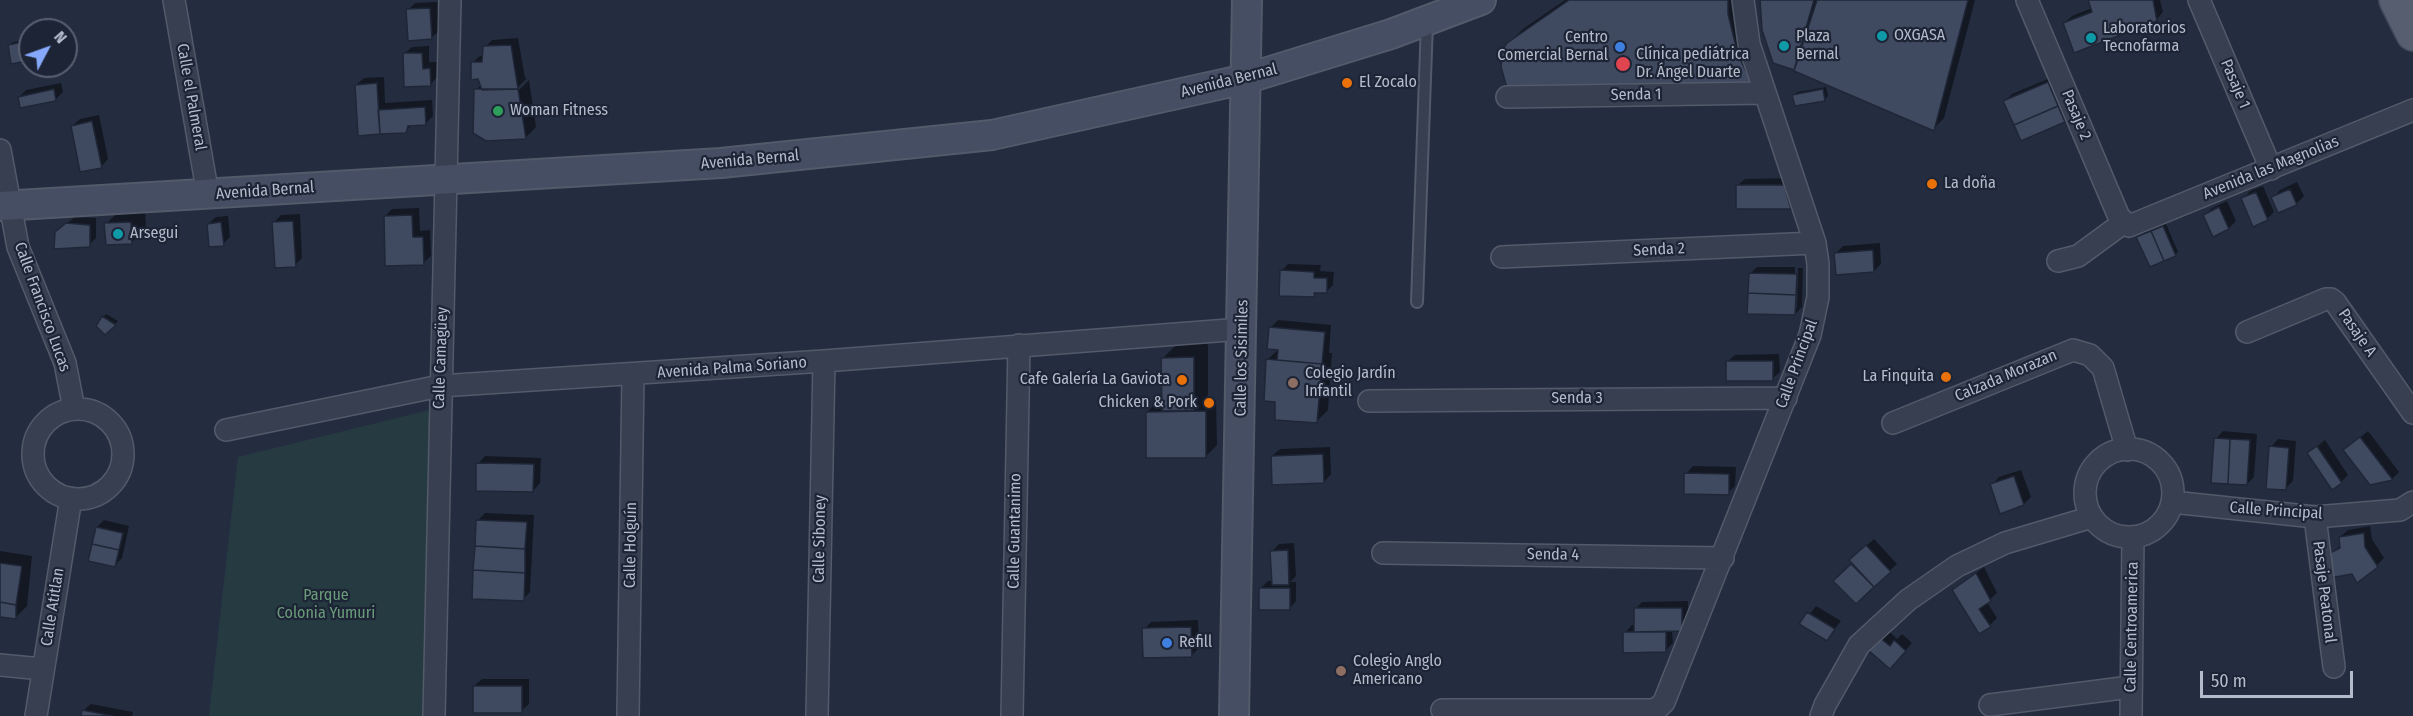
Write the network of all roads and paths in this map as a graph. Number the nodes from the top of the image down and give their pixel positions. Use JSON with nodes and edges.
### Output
{"nodes":[{"id":1,"x":174,"y":0,"type":"edge"},
{"id":2,"x":450,"y":0,"type":"edge"},
{"id":3,"x":1247,"y":0,"type":"edge"},
{"id":4,"x":1481,"y":0,"type":"edge"},
{"id":5,"x":1743,"y":0,"type":"edge"},
{"id":6,"x":2027,"y":0,"type":"edge"},
{"id":7,"x":2199,"y":0,"type":"edge"},
{"id":8,"x":2396,"y":0,"type":"edge"},
{"id":9,"x":1427,"y":22,"type":"junction"},
{"id":10,"x":2413,"y":33,"type":"edge"},
{"id":11,"x":1245,"y":79,"type":"junction"},
{"id":12,"x":1764,"y":93,"type":"junction"},
{"id":13,"x":1507,"y":97,"type":"dead end"},
{"id":14,"x":2413,"y":110,"type":"edge"},
{"id":15,"x":0,"y":150,"type":"edge"},
{"id":16,"x":2271,"y":169,"type":"junction"},
{"id":17,"x":447,"y":180,"type":"junction"},
{"id":18,"x":208,"y":195,"type":"junction"},
{"id":19,"x":6,"y":206,"type":"edge"},
{"id":20,"x":2126,"y":224,"type":"junction"},
{"id":21,"x":1815,"y":243,"type":"junction"},
{"id":22,"x":1502,"y":257,"type":"dead end"},
{"id":23,"x":2058,"y":261,"type":"dead end"},
{"id":24,"x":1417,"y":302,"type":"dead end"},
{"id":25,"x":1242,"y":329,"type":"junction"},
{"id":26,"x":2247,"y":332,"type":"dead end"},
{"id":27,"x":1018,"y":345,"type":"junction"},
{"id":28,"x":824,"y":361,"type":"junction"},
{"id":29,"x":633,"y":374,"type":"junction"},
{"id":30,"x":440,"y":386,"type":"junction"},
{"id":31,"x":1786,"y":398,"type":"junction"},
{"id":32,"x":1369,"y":400,"type":"dead end"},
{"id":33,"x":74,"y":409,"type":"junction"},
{"id":34,"x":2413,"y":413,"type":"edge"},
{"id":35,"x":1893,"y":423,"type":"dead end"},
{"id":36,"x":226,"y":430,"type":"dead end"},
{"id":37,"x":2127,"y":450,"type":"junction"},
{"id":38,"x":71,"y":498,"type":"junction"},
{"id":39,"x":2172,"y":502,"type":"junction"},
{"id":40,"x":2413,"y":502,"type":"edge"},
{"id":41,"x":2092,"y":517,"type":"junction"},
{"id":42,"x":2315,"y":517,"type":"junction"},
{"id":43,"x":2133,"y":537,"type":"junction"},
{"id":44,"x":1383,"y":553,"type":"dead end"},
{"id":45,"x":1723,"y":558,"type":"junction"},
{"id":46,"x":0,"y":665,"type":"edge"},
{"id":47,"x":2334,"y":667,"type":"dead end"},
{"id":48,"x":42,"y":669,"type":"junction"},
{"id":49,"x":2130,"y":687,"type":"junction"},
{"id":50,"x":1990,"y":705,"type":"dead end"},
{"id":51,"x":1442,"y":710,"type":"dead end"},
{"id":52,"x":36,"y":716,"type":"edge"},
{"id":53,"x":434,"y":716,"type":"edge"},
{"id":54,"x":628,"y":716,"type":"edge"},
{"id":55,"x":817,"y":716,"type":"edge"},
{"id":56,"x":1012,"y":716,"type":"edge"},
{"id":57,"x":1234,"y":716,"type":"edge"},
{"id":58,"x":1821,"y":716,"type":"edge"},
{"id":59,"x":2131,"y":716,"type":"edge"}],
"edges":[{"from":1,"to":18,"type":"street","name":"Calle el Palmeral"},
{"from":2,"to":17,"type":"street","name":"Calle Camagüey"},
{"from":3,"to":11,"type":"main road","name":"Calle los Sisimiles"},
{"from":4,"to":9,"type":"main road","name":"Avenida Bernal"},
{"from":5,"to":12,"type":"street","name":"Calle Principal"},
{"from":6,"to":20,"type":"street","name":"Pasaje 2"},
{"from":7,"to":16,"type":"street","name":"Pasaje 1"},
{"from":8,"to":10,"type":"main road"},
{"from":9,"to":11,"type":"main road","name":"Avenida Bernal"},
{"from":9,"to":24,"type":"lane"},
{"from":11,"to":17,"type":"main road","name":"Avenida Bernal"},
{"from":11,"to":25,"type":"main road","name":"Calle los Sisimiles"},
{"from":12,"to":13,"type":"street","name":"Senda 1"},
{"from":12,"to":21,"type":"street","name":"Calle Principal"},
{"from":14,"to":16,"type":"street","name":"Avenida las Magnolias"},
{"from":15,"to":19,"type":"street","name":"Calle Francisco Lucas"},
{"from":16,"to":20,"type":"street","name":"Avenida las Magnolias"},
{"from":17,"to":18,"type":"main road","name":"Avenida Bernal"},
{"from":17,"to":30,"type":"street","name":"Calle Camagüey"},
{"from":18,"to":19,"type":"main road","name":"Avenida Bernal"},
{"from":19,"to":33,"type":"street","name":"Calle Francisco Lucas"},
{"from":20,"to":23,"type":"street","name":"Avenida las Magnolias"},
{"from":21,"to":22,"type":"street","name":"Senda 2"},
{"from":21,"to":31,"type":"street","name":"Calle Principal"},
{"from":25,"to":27,"type":"street","name":"Avenida Palma Soriano"},
{"from":25,"to":57,"type":"main road","name":"Calle los Sisimiles"},
{"from":26,"to":34,"type":"street","name":"Pasaje A"},
{"from":27,"to":28,"type":"street","name":"Avenida Palma Soriano"},
{"from":27,"to":56,"type":"street","name":"Calle Guantanimo"},
{"from":28,"to":29,"type":"street","name":"Avenida Palma Soriano"},
{"from":28,"to":55,"type":"street","name":"Calle Siboney"},
{"from":29,"to":30,"type":"street","name":"Avenida Palma Soriano"},
{"from":29,"to":54,"type":"street","name":"Calle Holguín"},
{"from":30,"to":36,"type":"street","name":"Avenida Palma Soriano"},
{"from":30,"to":53,"type":"street","name":"Calle Camagüey"},
{"from":31,"to":32,"type":"street","name":"Senda 3"},
{"from":31,"to":45,"type":"street","name":"Calle Principal"},
{"from":33,"to":38,"type":"street"},
{"from":33,"to":38,"type":"street"},
{"from":35,"to":37,"type":"street","name":"Calzada Morazan"},
{"from":37,"to":39,"type":"street"},
{"from":37,"to":41,"type":"street"},
{"from":38,"to":48,"type":"street","name":"Calle Atitlan"},
{"from":39,"to":42,"type":"street","name":"Calle Principal"},
{"from":39,"to":43,"type":"street"},
{"from":40,"to":42,"type":"street","name":"Calle Principal"},
{"from":41,"to":43,"type":"street"},
{"from":41,"to":58,"type":"street"},
{"from":42,"to":47,"type":"street","name":"Pasaje Peatonal"},
{"from":43,"to":49,"type":"street","name":"Calle Centroamerica"},
{"from":44,"to":45,"type":"street","name":"Senda 4"},
{"from":45,"to":51,"type":"street","name":"Calle Principal"},
{"from":46,"to":48,"type":"street"},
{"from":48,"to":52,"type":"street","name":"Calle Atitlan"},
{"from":49,"to":50,"type":"street"},
{"from":49,"to":59,"type":"street","name":"Calle Centroamerica"}]}
